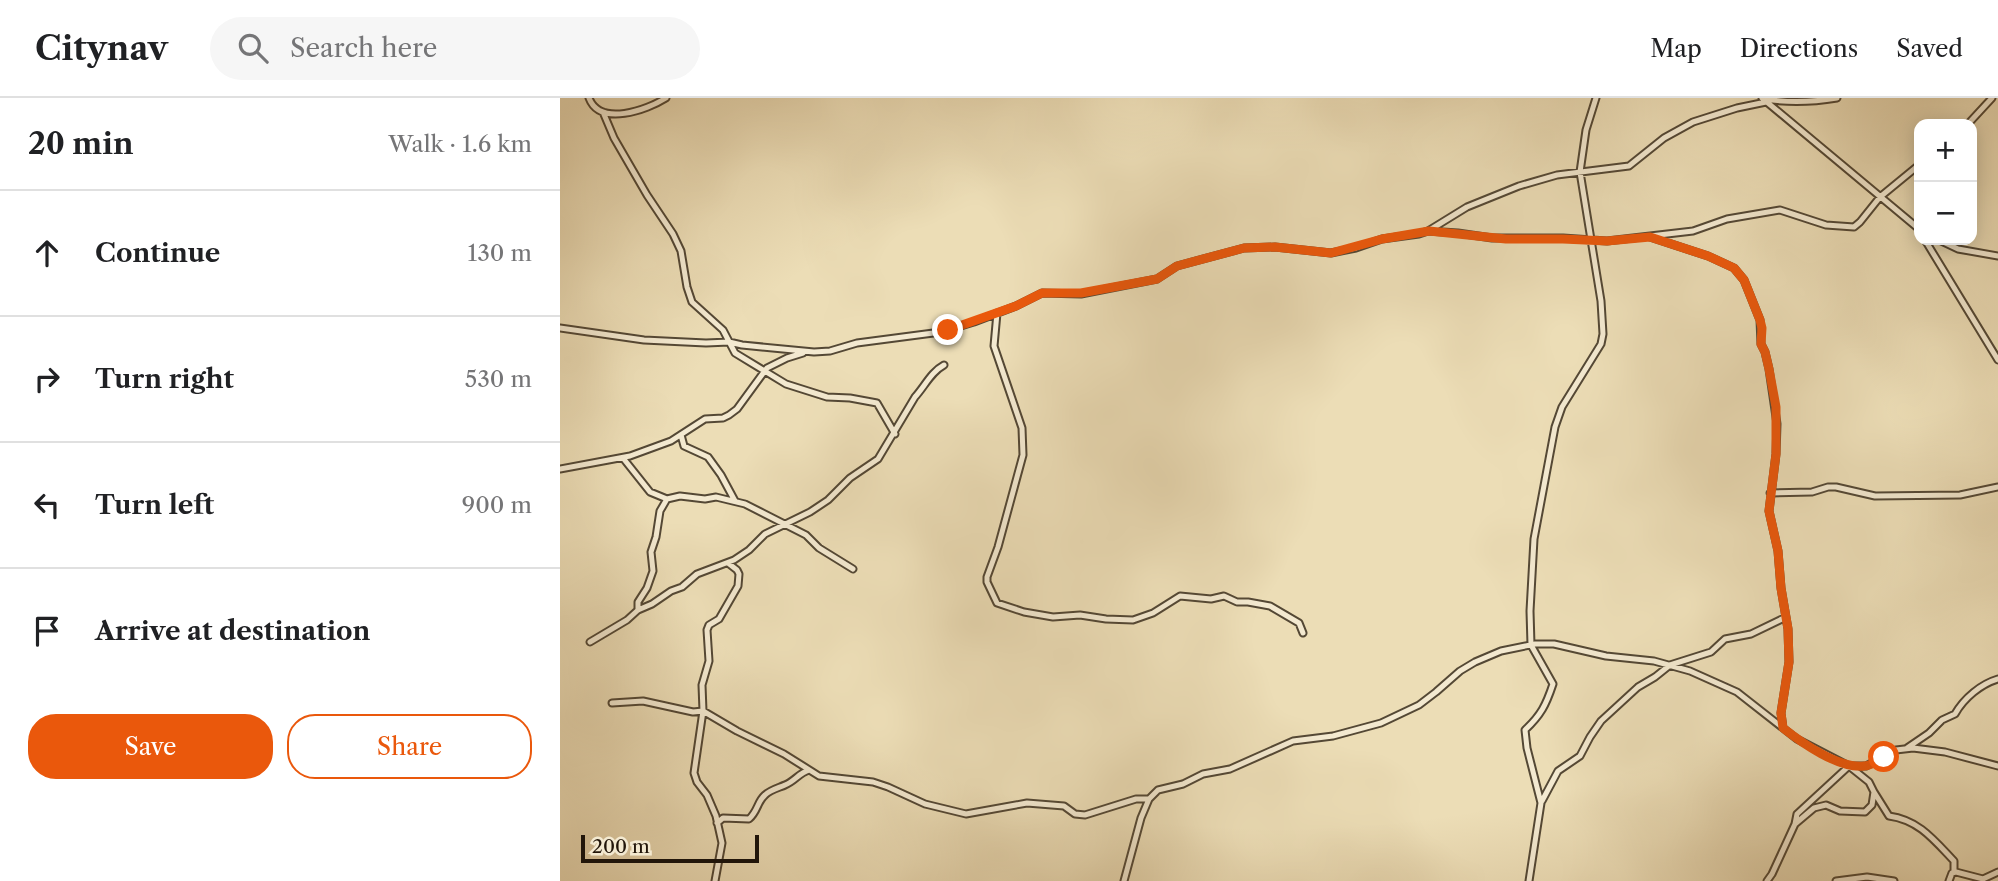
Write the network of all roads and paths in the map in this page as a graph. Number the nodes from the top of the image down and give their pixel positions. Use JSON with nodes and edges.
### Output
{"nodes":[{"id":1,"x":589,"y":98,"type":"edge"},
{"id":2,"x":666,"y":98,"type":"edge"},
{"id":3,"x":1596,"y":98,"type":"edge"},
{"id":4,"x":1837,"y":98,"type":"edge"},
{"id":5,"x":1763,"y":99,"type":"edge"},
{"id":6,"x":1995,"y":99,"type":"edge"},
{"id":7,"x":603,"y":112,"type":"junction"},
{"id":8,"x":1973,"y":119,"type":"edge"},
{"id":9,"x":1914,"y":169,"type":"edge"},
{"id":10,"x":1580,"y":172,"type":"junction"},
{"id":11,"x":1880,"y":197,"type":"junction"},
{"id":12,"x":1914,"y":226,"type":"edge"},
{"id":13,"x":1429,"y":231,"type":"junction"},
{"id":14,"x":1650,"y":237,"type":"junction"},
{"id":15,"x":1590,"y":240,"type":"junction"},
{"id":16,"x":1928,"y":245,"type":"edge"},
{"id":17,"x":1950,"y":245,"type":"edge"},
{"id":18,"x":1998,"y":256,"type":"edge"},
{"id":19,"x":997,"y":313,"type":"junction"},
{"id":20,"x":560,"y":328,"type":"edge"},
{"id":21,"x":729,"y":342,"type":"junction"},
{"id":22,"x":805,"y":352,"type":"junction"},
{"id":23,"x":1998,"y":360,"type":"edge"},
{"id":24,"x":944,"y":365,"type":"dead end"},
{"id":25,"x":764,"y":372,"type":"junction"},
{"id":26,"x":895,"y":434,"type":"junction"},
{"id":27,"x":681,"y":435,"type":"junction"},
{"id":28,"x":623,"y":458,"type":"junction"},
{"id":29,"x":560,"y":469,"type":"edge"},
{"id":30,"x":1998,"y":487,"type":"edge"},
{"id":31,"x":1770,"y":493,"type":"junction"},
{"id":32,"x":667,"y":499,"type":"junction"},
{"id":33,"x":735,"y":501,"type":"junction"},
{"id":34,"x":784,"y":523,"type":"junction"},
{"id":35,"x":728,"y":563,"type":"junction"},
{"id":36,"x":853,"y":569,"type":"dead end"},
{"id":37,"x":638,"y":610,"type":"junction"},
{"id":38,"x":1786,"y":617,"type":"junction"},
{"id":39,"x":1303,"y":633,"type":"dead end"},
{"id":40,"x":590,"y":642,"type":"dead end"},
{"id":41,"x":1531,"y":645,"type":"junction"},
{"id":42,"x":1670,"y":665,"type":"junction"},
{"id":43,"x":1998,"y":679,"type":"edge"},
{"id":44,"x":612,"y":703,"type":"dead end"},
{"id":45,"x":704,"y":710,"type":"junction"},
{"id":46,"x":1783,"y":728,"type":"junction"},
{"id":47,"x":1907,"y":748,"type":"junction"},
{"id":48,"x":1849,"y":766,"type":"junction"},
{"id":49,"x":1998,"y":766,"type":"edge"},
{"id":50,"x":809,"y":771,"type":"junction"},
{"id":51,"x":1874,"y":792,"type":"junction"},
{"id":52,"x":1149,"y":799,"type":"junction"},
{"id":53,"x":1541,"y":803,"type":"junction"},
{"id":54,"x":717,"y":823,"type":"junction"},
{"id":55,"x":1795,"y":824,"type":"junction"},
{"id":56,"x":1954,"y":872,"type":"junction"},
{"id":57,"x":1998,"y":872,"type":"edge"},
{"id":58,"x":715,"y":881,"type":"edge"},
{"id":59,"x":1124,"y":881,"type":"edge"},
{"id":60,"x":1529,"y":881,"type":"edge"},
{"id":61,"x":1767,"y":881,"type":"edge"},
{"id":62,"x":1836,"y":881,"type":"edge"},
{"id":63,"x":1894,"y":881,"type":"edge"},
{"id":64,"x":1949,"y":881,"type":"edge"}],
"edges":[{"from":1,"to":7,"type":"street"},
{"from":2,"to":7,"type":"street"},
{"from":3,"to":10,"type":"street"},
{"from":4,"to":5,"type":"street"},
{"from":5,"to":10,"type":"street"},
{"from":5,"to":11,"type":"street"},
{"from":6,"to":8,"type":"street"},
{"from":7,"to":21,"type":"street"},
{"from":9,"to":11,"type":"street"},
{"from":10,"to":13,"type":"street"},
{"from":10,"to":15,"type":"street"},
{"from":11,"to":12,"type":"street"},
{"from":11,"to":14,"type":"street"},
{"from":13,"to":15,"type":"street"},
{"from":13,"to":19,"type":"street"},
{"from":14,"to":15,"type":"street"},
{"from":14,"to":31,"type":"street"},
{"from":15,"to":41,"type":"street"},
{"from":16,"to":23,"type":"street"},
{"from":17,"to":18,"type":"street"},
{"from":19,"to":22,"type":"street"},
{"from":19,"to":39,"type":"street"},
{"from":20,"to":21,"type":"street"},
{"from":21,"to":22,"type":"street"},
{"from":21,"to":25,"type":"street"},
{"from":22,"to":25,"type":"street"},
{"from":24,"to":26,"type":"street"},
{"from":25,"to":26,"type":"street"},
{"from":25,"to":27,"type":"street"},
{"from":26,"to":34,"type":"street"},
{"from":27,"to":28,"type":"street"},
{"from":27,"to":33,"type":"street"},
{"from":28,"to":29,"type":"street"},
{"from":28,"to":32,"type":"street"},
{"from":30,"to":31,"type":"street"},
{"from":31,"to":38,"type":"street"},
{"from":32,"to":33,"type":"street"},
{"from":32,"to":37,"type":"street"},
{"from":33,"to":34,"type":"street"},
{"from":34,"to":35,"type":"street"},
{"from":34,"to":36,"type":"street"},
{"from":35,"to":37,"type":"street"},
{"from":35,"to":45,"type":"street"},
{"from":37,"to":40,"type":"street"},
{"from":38,"to":42,"type":"street"},
{"from":38,"to":46,"type":"street"},
{"from":41,"to":42,"type":"street"},
{"from":41,"to":52,"type":"street"},
{"from":41,"to":53,"type":"street"},
{"from":42,"to":46,"type":"street"},
{"from":42,"to":53,"type":"street"},
{"from":43,"to":47,"type":"street"},
{"from":44,"to":45,"type":"street"},
{"from":45,"to":50,"type":"street"},
{"from":45,"to":54,"type":"street"},
{"from":46,"to":48,"type":"street"},
{"from":47,"to":48,"type":"street"},
{"from":47,"to":49,"type":"street"},
{"from":48,"to":51,"type":"street"},
{"from":48,"to":55,"type":"street"},
{"from":50,"to":52,"type":"street"},
{"from":50,"to":54,"type":"street"},
{"from":51,"to":55,"type":"street"},
{"from":51,"to":56,"type":"street"},
{"from":52,"to":59,"type":"street"},
{"from":53,"to":60,"type":"street"},
{"from":54,"to":58,"type":"street"},
{"from":55,"to":61,"type":"street"},
{"from":56,"to":57,"type":"street"},
{"from":56,"to":64,"type":"street"},
{"from":62,"to":63,"type":"street"}]}
